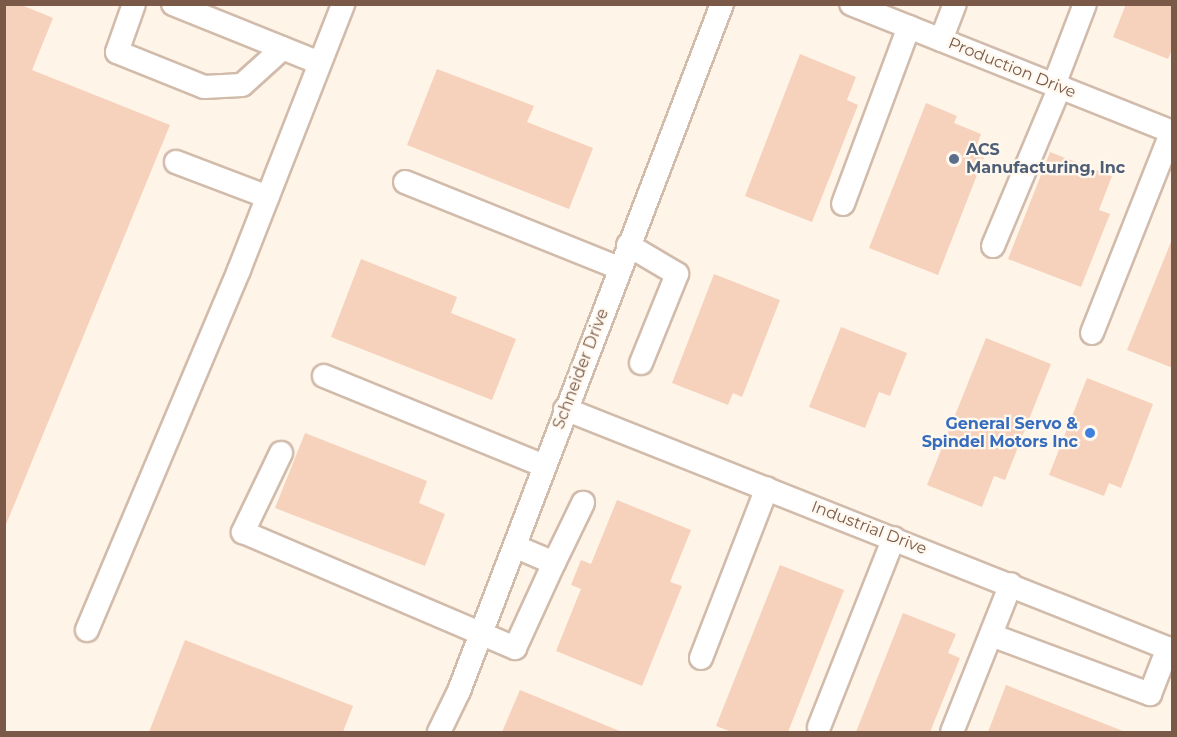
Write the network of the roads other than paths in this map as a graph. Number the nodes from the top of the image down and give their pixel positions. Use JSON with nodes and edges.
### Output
{"nodes":[{"id":1,"x":134,"y":4,"type":"edge"},
{"id":2,"x":173,"y":4,"type":"edge"},
{"id":3,"x":343,"y":4,"type":"edge"},
{"id":4,"x":722,"y":4,"type":"edge"},
{"id":5,"x":851,"y":4,"type":"edge"},
{"id":6,"x":955,"y":4,"type":"edge"},
{"id":7,"x":1085,"y":4,"type":"edge"},
{"id":8,"x":909,"y":27,"type":"junction"},
{"id":9,"x":941,"y":40,"type":"junction"},
{"id":10,"x":283,"y":48,"type":"junction"},
{"id":11,"x":320,"y":63,"type":"junction"},
{"id":12,"x":1057,"y":86,"type":"junction"},
{"id":13,"x":1172,"y":131,"type":"edge"},
{"id":14,"x":176,"y":162,"type":"dead end"},
{"id":15,"x":405,"y":182,"type":"dead end"},
{"id":16,"x":268,"y":197,"type":"junction"},
{"id":17,"x":843,"y":204,"type":"dead end"},
{"id":18,"x":628,"y":244,"type":"junction"},
{"id":19,"x":993,"y":246,"type":"dead end"},
{"id":20,"x":619,"y":268,"type":"junction"},
{"id":21,"x":1092,"y":333,"type":"dead end"},
{"id":22,"x":641,"y":363,"type":"dead end"},
{"id":23,"x":324,"y":376,"type":"dead end"},
{"id":24,"x":565,"y":409,"type":"junction"},
{"id":25,"x":280,"y":453,"type":"dead end"},
{"id":26,"x":544,"y":466,"type":"junction"},
{"id":27,"x":767,"y":488,"type":"junction"},
{"id":28,"x":583,"y":503,"type":"dead end"},
{"id":29,"x":894,"y":538,"type":"junction"},
{"id":30,"x":514,"y":546,"type":"junction"},
{"id":31,"x":554,"y":563,"type":"junction"},
{"id":32,"x":1011,"y":584,"type":"junction"},
{"id":33,"x":87,"y":630,"type":"dead end"},
{"id":34,"x":481,"y":632,"type":"junction"},
{"id":35,"x":991,"y":635,"type":"junction"},
{"id":36,"x":1170,"y":649,"type":"edge"},
{"id":37,"x":701,"y":658,"type":"dead end"},
{"id":38,"x":819,"y":727,"type":"dead end"},
{"id":39,"x":439,"y":732,"type":"edge"},
{"id":40,"x":952,"y":732,"type":"edge"}],
"edges":[{"from":1,"to":10,"type":"lane"},
{"from":2,"to":10,"type":"lane"},
{"from":3,"to":11,"type":"lane"},
{"from":4,"to":18,"type":"lane","name":"Schneider Drive"},
{"from":5,"to":8,"type":"lane","name":"Production Drive"},
{"from":6,"to":9,"type":"lane"},
{"from":7,"to":12,"type":"lane"},
{"from":8,"to":9,"type":"lane","name":"Production Drive"},
{"from":8,"to":17,"type":"lane"},
{"from":9,"to":12,"type":"lane","name":"Production Drive"},
{"from":10,"to":11,"type":"lane"},
{"from":11,"to":16,"type":"lane"},
{"from":12,"to":13,"type":"lane","name":"Production Drive"},
{"from":12,"to":19,"type":"lane"},
{"from":13,"to":21,"type":"lane"},
{"from":14,"to":16,"type":"lane"},
{"from":15,"to":20,"type":"lane"},
{"from":16,"to":33,"type":"lane"},
{"from":18,"to":20,"type":"lane","name":"Schneider Drive"},
{"from":18,"to":22,"type":"lane"},
{"from":20,"to":24,"type":"lane","name":"Schneider Drive"},
{"from":23,"to":26,"type":"lane"},
{"from":24,"to":26,"type":"lane","name":"Schneider Drive"},
{"from":24,"to":27,"type":"lane","name":"Industrial Drive"},
{"from":25,"to":34,"type":"lane"},
{"from":26,"to":30,"type":"lane","name":"Schneider Drive"},
{"from":27,"to":29,"type":"lane","name":"Industrial Drive"},
{"from":27,"to":37,"type":"lane"},
{"from":28,"to":31,"type":"lane"},
{"from":29,"to":32,"type":"lane","name":"Industrial Drive"},
{"from":29,"to":38,"type":"lane"},
{"from":30,"to":31,"type":"lane"},
{"from":30,"to":34,"type":"lane","name":"Schneider Drive"},
{"from":31,"to":34,"type":"lane"},
{"from":32,"to":35,"type":"lane"},
{"from":32,"to":36,"type":"lane","name":"Industrial Drive"},
{"from":34,"to":39,"type":"lane","name":"Schneider Drive"},
{"from":35,"to":36,"type":"lane"},
{"from":35,"to":40,"type":"lane"}]}
